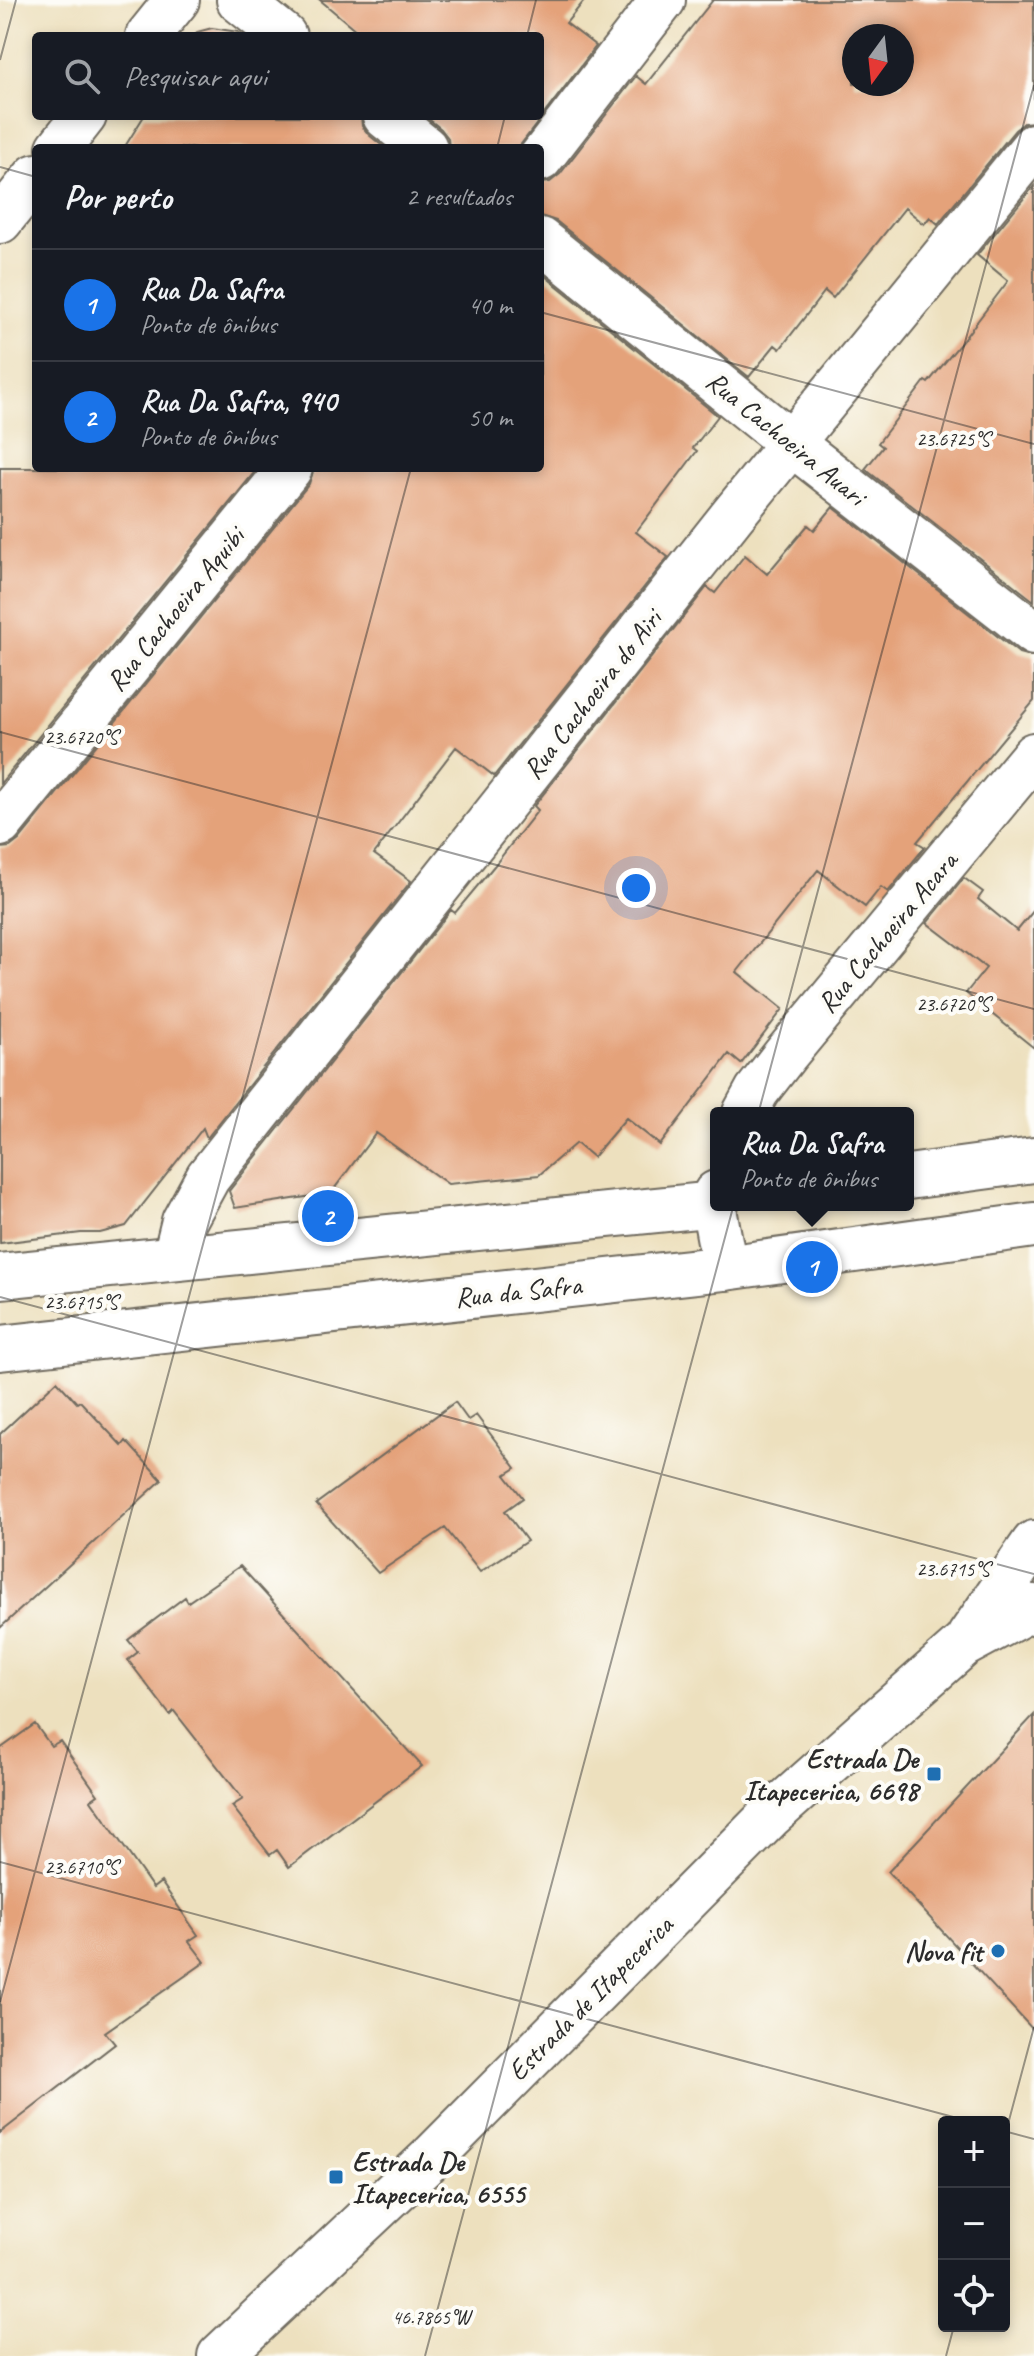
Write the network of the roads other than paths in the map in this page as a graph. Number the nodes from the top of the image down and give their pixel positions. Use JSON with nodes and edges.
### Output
{"nodes":[{"id":1,"x":177,"y":0,"type":"edge"},
{"id":2,"x":239,"y":0,"type":"edge"},
{"id":3,"x":663,"y":0,"type":"edge"},
{"id":4,"x":151,"y":32,"type":"edge"},
{"id":5,"x":279,"y":32,"type":"edge"},
{"id":6,"x":81,"y":120,"type":"edge"},
{"id":7,"x":390,"y":120,"type":"edge"},
{"id":8,"x":62,"y":144,"type":"edge"},
{"id":9,"x":420,"y":144,"type":"edge"},
{"id":10,"x":1034,"y":146,"type":"edge"},
{"id":11,"x":544,"y":154,"type":"edge"},
{"id":12,"x":32,"y":181,"type":"edge"},
{"id":13,"x":0,"y":221,"type":"edge"},
{"id":14,"x":544,"y":243,"type":"edge"},
{"id":15,"x":791,"y":443,"type":"junction"},
{"id":16,"x":287,"y":472,"type":"edge"},
{"id":17,"x":1034,"y":633,"type":"edge"},
{"id":18,"x":1034,"y":755,"type":"edge"},
{"id":19,"x":0,"y":824,"type":"edge"},
{"id":20,"x":748,"y":1107,"type":"edge"},
{"id":21,"x":1034,"y":1160,"type":"edge"},
{"id":22,"x":914,"y":1176,"type":"edge"},
{"id":23,"x":710,"y":1201,"type":"edge"},
{"id":24,"x":717,"y":1211,"type":"edge"},
{"id":25,"x":1034,"y":1225,"type":"edge"},
{"id":26,"x":175,"y":1257,"type":"junction"},
{"id":27,"x":725,"y":1268,"type":"junction"},
{"id":28,"x":0,"y":1276,"type":"edge"},
{"id":29,"x":0,"y":1348,"type":"edge"},
{"id":30,"x":1034,"y":1543,"type":"edge"},
{"id":31,"x":1034,"y":1607,"type":"edge"},
{"id":32,"x":963,"y":1645,"type":"junction"},
{"id":33,"x":220,"y":2356,"type":"edge"}],
"edges":[{"from":1,"to":4,"type":"street"},
{"from":2,"to":5,"type":"street"},
{"from":3,"to":11,"type":"street"},
{"from":6,"to":8,"type":"street"},
{"from":7,"to":9,"type":"street"},
{"from":10,"to":15,"type":"street","name":"Rua Cachoeira do Airi"},
{"from":12,"to":13,"type":"street"},
{"from":14,"to":15,"type":"street","name":"Rua Cachoeira Auari"},
{"from":15,"to":17,"type":"street","name":"Rua Cachoeira Auari"},
{"from":15,"to":26,"type":"street","name":"Rua Cachoeira do Airi"},
{"from":16,"to":19,"type":"street","name":"Rua Cachoeira Aquibi"},
{"from":18,"to":20,"type":"street","name":"Rua Cachoeira Acara"},
{"from":21,"to":22,"type":"street"},
{"from":23,"to":26,"type":"street"},
{"from":24,"to":27,"type":"street"},
{"from":25,"to":27,"type":"street","name":"Rua da Safra"},
{"from":26,"to":28,"type":"street"},
{"from":27,"to":29,"type":"street","name":"Rua da Safra"},
{"from":30,"to":32,"type":"street","name":"Estrada de Itapecerica"},
{"from":31,"to":32,"type":"street","name":"Estrada de Itapecerica"},
{"from":32,"to":33,"type":"street","name":"Estrada de Itapecerica"}]}
